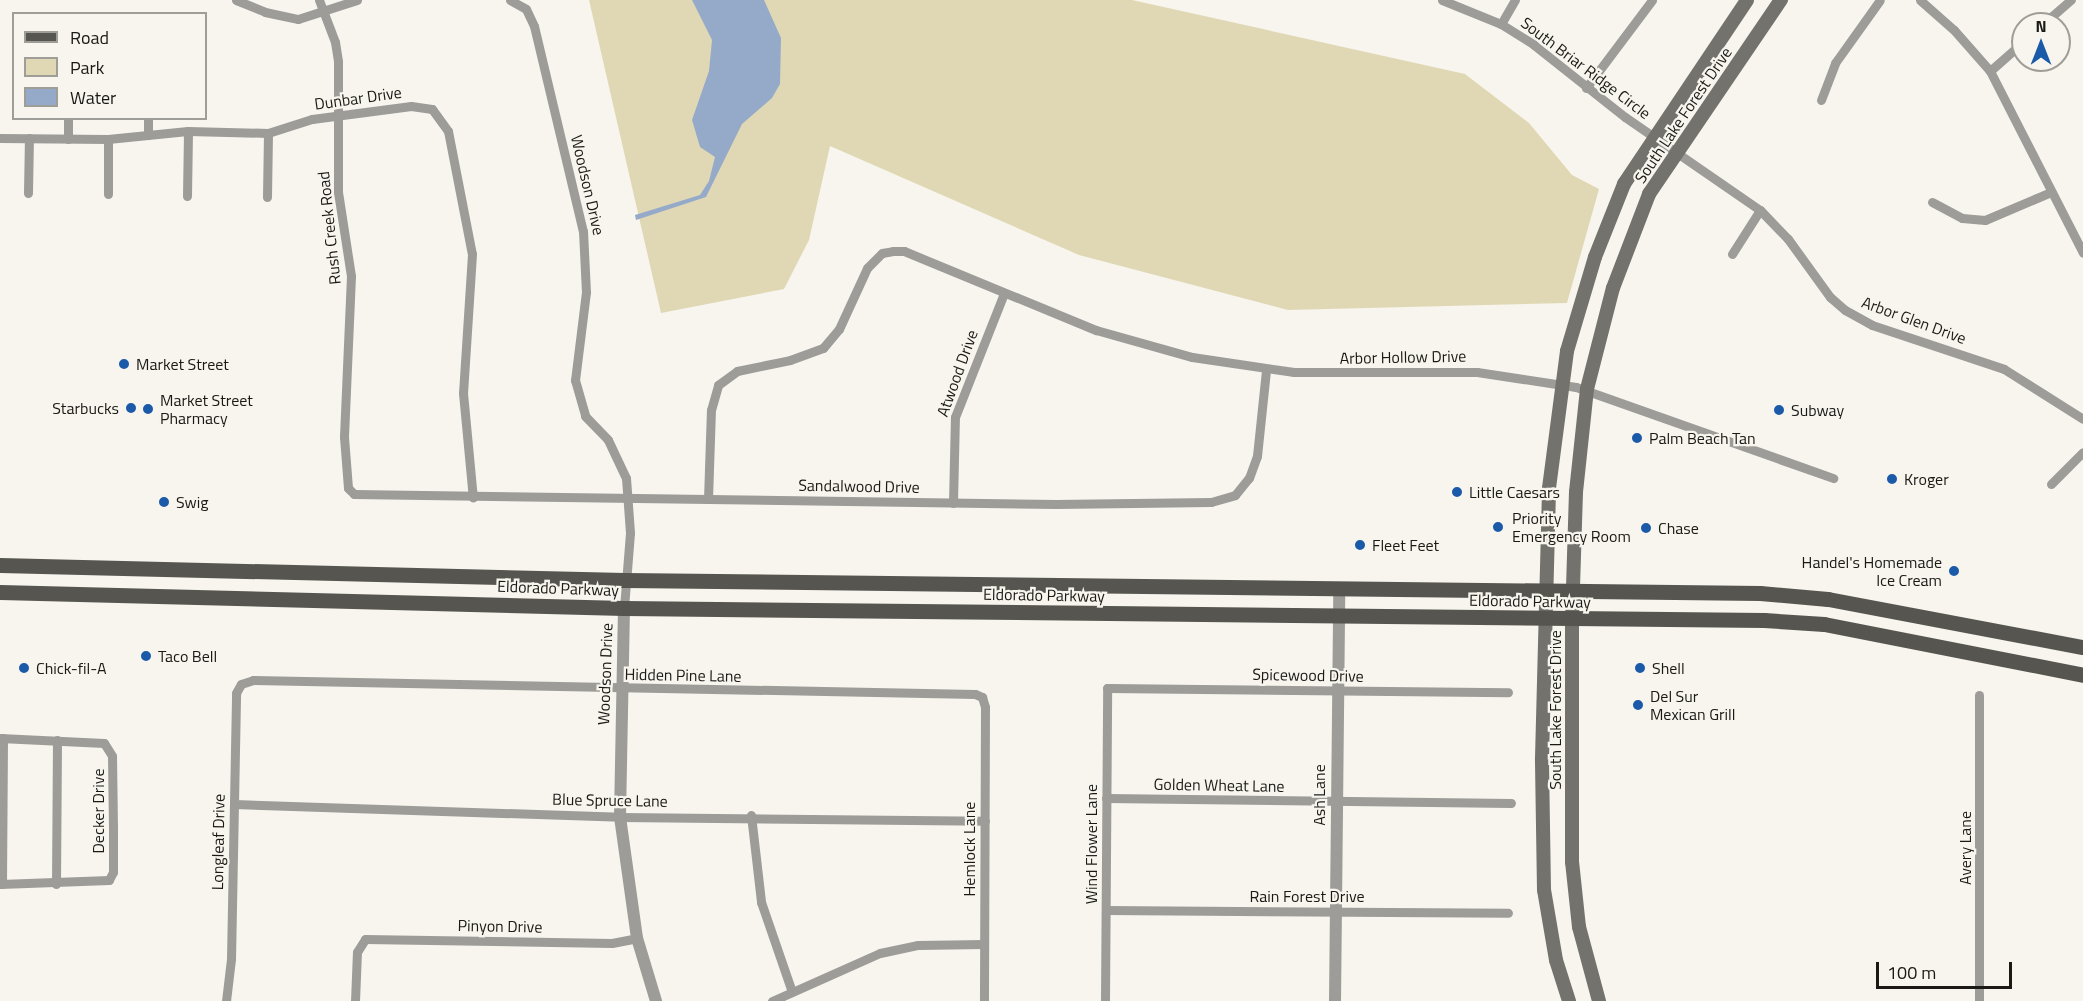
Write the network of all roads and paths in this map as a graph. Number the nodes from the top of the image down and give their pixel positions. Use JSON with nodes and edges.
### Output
{"nodes":[{"id":1,"x":236,"y":0,"type":"edge"},
{"id":2,"x":320,"y":0,"type":"edge"},
{"id":3,"x":357,"y":0,"type":"edge"},
{"id":4,"x":510,"y":0,"type":"edge"},
{"id":5,"x":1442,"y":0,"type":"edge"},
{"id":6,"x":1515,"y":0,"type":"edge"},
{"id":7,"x":1652,"y":0,"type":"edge"},
{"id":8,"x":1747,"y":0,"type":"edge"},
{"id":9,"x":1781,"y":0,"type":"edge"},
{"id":10,"x":1880,"y":0,"type":"edge"},
{"id":11,"x":1920,"y":0,"type":"edge"},
{"id":12,"x":2071,"y":0,"type":"edge"},
{"id":13,"x":323,"y":12,"type":"junction"},
{"id":14,"x":2057,"y":12,"type":"edge"},
{"id":15,"x":1501,"y":24,"type":"junction"},
{"id":16,"x":2011,"y":53,"type":"edge"},
{"id":17,"x":1990,"y":71,"type":"junction"},
{"id":18,"x":1586,"y":88,"type":"junction"},
{"id":19,"x":1821,"y":100,"type":"dead end"},
{"id":20,"x":338,"y":117,"type":"junction"},
{"id":21,"x":68,"y":120,"type":"edge"},
{"id":22,"x":148,"y":120,"type":"edge"},
{"id":23,"x":188,"y":132,"type":"junction"},
{"id":24,"x":268,"y":133,"type":"junction"},
{"id":25,"x":148,"y":135,"type":"junction"},
{"id":26,"x":1654,"y":136,"type":"junction"},
{"id":27,"x":0,"y":138,"type":"edge"},
{"id":28,"x":29,"y":138,"type":"junction"},
{"id":29,"x":68,"y":139,"type":"junction"},
{"id":30,"x":108,"y":139,"type":"junction"},
{"id":31,"x":1677,"y":151,"type":"junction"},
{"id":32,"x":2050,"y":192,"type":"junction"},
{"id":33,"x":28,"y":193,"type":"dead end"},
{"id":34,"x":108,"y":194,"type":"dead end"},
{"id":35,"x":187,"y":196,"type":"dead end"},
{"id":36,"x":267,"y":197,"type":"dead end"},
{"id":37,"x":1932,"y":201,"type":"dead end"},
{"id":38,"x":1760,"y":210,"type":"junction"},
{"id":39,"x":2083,"y":253,"type":"edge"},
{"id":40,"x":1732,"y":254,"type":"dead end"},
{"id":41,"x":1004,"y":293,"type":"junction"},
{"id":42,"x":1266,"y":370,"type":"junction"},
{"id":43,"x":1562,"y":385,"type":"junction"},
{"id":44,"x":1587,"y":389,"type":"junction"},
{"id":45,"x":2083,"y":419,"type":"edge"},
{"id":46,"x":2083,"y":452,"type":"edge"},
{"id":47,"x":1833,"y":478,"type":"dead end"},
{"id":48,"x":2050,"y":484,"type":"dead end"},
{"id":49,"x":350,"y":492,"type":"joint"},
{"id":50,"x":630,"y":497,"type":"junction"},
{"id":51,"x":473,"y":498,"type":"junction"},
{"id":52,"x":708,"y":500,"type":"junction"},
{"id":53,"x":953,"y":503,"type":"junction"},
{"id":54,"x":0,"y":565,"type":"edge"},
{"id":55,"x":145,"y":568,"type":"junction"},
{"id":56,"x":624,"y":580,"type":"junction"},
{"id":57,"x":1339,"y":590,"type":"junction"},
{"id":58,"x":0,"y":592,"type":"edge"},
{"id":59,"x":1545,"y":593,"type":"junction"},
{"id":60,"x":1572,"y":593,"type":"junction"},
{"id":61,"x":144,"y":595,"type":"junction"},
{"id":62,"x":1828,"y":599,"type":"junction"},
{"id":63,"x":624,"y":608,"type":"junction"},
{"id":64,"x":1338,"y":616,"type":"junction"},
{"id":65,"x":1544,"y":619,"type":"junction"},
{"id":66,"x":1572,"y":620,"type":"junction"},
{"id":67,"x":1824,"y":624,"type":"junction"},
{"id":68,"x":2015,"y":632,"type":"junction"},
{"id":69,"x":2083,"y":646,"type":"edge"},
{"id":70,"x":2009,"y":658,"type":"junction"},
{"id":71,"x":2083,"y":675,"type":"edge"},
{"id":72,"x":241,"y":684,"type":"joint"},
{"id":73,"x":1107,"y":687,"type":"joint"},
{"id":74,"x":620,"y":690,"type":"junction"},
{"id":75,"x":1336,"y":690,"type":"junction"},
{"id":76,"x":1508,"y":692,"type":"dead end"},
{"id":77,"x":1979,"y":695,"type":"dead end"},
{"id":78,"x":982,"y":697,"type":"joint"},
{"id":79,"x":2,"y":738,"type":"edge"},
{"id":80,"x":57,"y":740,"type":"junction"},
{"id":81,"x":1106,"y":798,"type":"junction"},
{"id":82,"x":1335,"y":801,"type":"junction"},
{"id":83,"x":1511,"y":803,"type":"dead end"},
{"id":84,"x":234,"y":804,"type":"junction"},
{"id":85,"x":751,"y":815,"type":"junction"},
{"id":86,"x":620,"y":817,"type":"junction"},
{"id":87,"x":985,"y":821,"type":"junction"},
{"id":88,"x":1,"y":884,"type":"edge"},
{"id":89,"x":56,"y":884,"type":"junction"},
{"id":90,"x":1106,"y":910,"type":"junction"},
{"id":91,"x":1335,"y":911,"type":"junction"},
{"id":92,"x":1508,"y":913,"type":"dead end"},
{"id":93,"x":637,"y":938,"type":"junction"},
{"id":94,"x":984,"y":944,"type":"junction"},
{"id":95,"x":792,"y":992,"type":"junction"},
{"id":96,"x":226,"y":1001,"type":"edge"},
{"id":97,"x":355,"y":1001,"type":"edge"},
{"id":98,"x":656,"y":1001,"type":"edge"},
{"id":99,"x":772,"y":1001,"type":"edge"},
{"id":100,"x":984,"y":1001,"type":"edge"},
{"id":101,"x":1105,"y":1001,"type":"edge"},
{"id":102,"x":1335,"y":1001,"type":"edge"},
{"id":103,"x":1569,"y":1001,"type":"edge"},
{"id":104,"x":1599,"y":1001,"type":"edge"},
{"id":105,"x":1979,"y":1001,"type":"edge"}],
"edges":[{"from":1,"to":13,"type":"street"},
{"from":2,"to":13,"type":"street","name":"Rush Creek Road"},
{"from":3,"to":13,"type":"street"},
{"from":4,"to":50,"type":"street","name":"Woodson Drive"},
{"from":5,"to":15,"type":"street","name":"South Briar Ridge Circle"},
{"from":6,"to":15,"type":"street"},
{"from":7,"to":18,"type":"street"},
{"from":8,"to":26,"type":"main road","name":"South Lake Forest Drive"},
{"from":9,"to":31,"type":"main road","name":"South Lake Forest Drive"},
{"from":10,"to":19,"type":"street"},
{"from":11,"to":17,"type":"street"},
{"from":12,"to":14,"type":"street"},
{"from":13,"to":20,"type":"street","name":"Rush Creek Road"},
{"from":15,"to":18,"type":"street","name":"South Briar Ridge Circle"},
{"from":16,"to":17,"type":"street"},
{"from":17,"to":32,"type":"street"},
{"from":18,"to":26,"type":"street","name":"South Briar Ridge Circle"},
{"from":20,"to":24,"type":"street","name":"Dunbar Drive"},
{"from":20,"to":49,"type":"street","name":"Rush Creek Road"},
{"from":20,"to":51,"type":"street","name":"Dunbar Drive"},
{"from":21,"to":29,"type":"street"},
{"from":22,"to":25,"type":"street"},
{"from":23,"to":24,"type":"street","name":"Dunbar Drive"},
{"from":23,"to":25,"type":"street","name":"Dunbar Drive"},
{"from":23,"to":35,"type":"street"},
{"from":24,"to":36,"type":"street"},
{"from":25,"to":30,"type":"street","name":"Dunbar Drive"},
{"from":26,"to":31,"type":"street","name":"South Briar Ridge Circle"},
{"from":26,"to":43,"type":"main road","name":"South Lake Forest Drive"},
{"from":27,"to":28,"type":"street","name":"Dunbar Drive"},
{"from":28,"to":29,"type":"street","name":"Dunbar Drive"},
{"from":28,"to":33,"type":"street"},
{"from":29,"to":30,"type":"street","name":"Dunbar Drive"},
{"from":30,"to":34,"type":"street"},
{"from":31,"to":38,"type":"street","name":"Arbor Glen Drive"},
{"from":31,"to":44,"type":"main road","name":"South Lake Forest Drive"},
{"from":32,"to":37,"type":"street"},
{"from":32,"to":39,"type":"street"},
{"from":38,"to":40,"type":"street"},
{"from":38,"to":45,"type":"street","name":"Arbor Glen Drive"},
{"from":41,"to":42,"type":"street","name":"Arbor Hollow Drive"},
{"from":41,"to":52,"type":"street","name":"Arbor Hollow Drive"},
{"from":41,"to":53,"type":"street","name":"Atwood Drive"},
{"from":42,"to":43,"type":"street","name":"Arbor Hollow Drive"},
{"from":42,"to":53,"type":"street","name":"Sandalwood Drive"},
{"from":43,"to":44,"type":"street","name":"Arbor Hollow Drive"},
{"from":43,"to":59,"type":"main road","name":"South Lake Forest Drive"},
{"from":44,"to":47,"type":"street","name":"Arbor Hollow Drive"},
{"from":44,"to":60,"type":"main road","name":"South Lake Forest Drive"},
{"from":46,"to":48,"type":"street"},
{"from":49,"to":51,"type":"street","name":"Sandalwood Drive"},
{"from":50,"to":51,"type":"street","name":"Sandalwood Drive"},
{"from":50,"to":52,"type":"street","name":"Sandalwood Drive"},
{"from":50,"to":56,"type":"street","name":"Woodson Drive"},
{"from":52,"to":53,"type":"street","name":"Sandalwood Drive"},
{"from":54,"to":55,"type":"main road","name":"Eldorado Parkway"},
{"from":55,"to":56,"type":"main road","name":"Eldorado Parkway"},
{"from":55,"to":61,"type":"main road"},
{"from":56,"to":57,"type":"main road","name":"Eldorado Parkway"},
{"from":56,"to":63,"type":"street","name":"Woodson Drive"},
{"from":57,"to":59,"type":"main road","name":"Eldorado Parkway"},
{"from":57,"to":64,"type":"street","name":"Ash Lane"},
{"from":58,"to":61,"type":"main road","name":"Eldorado Parkway"},
{"from":59,"to":60,"type":"main road","name":"Eldorado Parkway"},
{"from":59,"to":65,"type":"main road","name":"South Lake Forest Drive"},
{"from":60,"to":62,"type":"main road","name":"Eldorado Parkway"},
{"from":60,"to":66,"type":"main road","name":"South Lake Forest Drive"},
{"from":61,"to":63,"type":"main road","name":"Eldorado Parkway"},
{"from":62,"to":67,"type":"main road"},
{"from":62,"to":68,"type":"main road","name":"Eldorado Parkway"},
{"from":63,"to":64,"type":"main road","name":"Eldorado Parkway"},
{"from":63,"to":74,"type":"street","name":"Woodson Drive"},
{"from":64,"to":65,"type":"main road","name":"Eldorado Parkway"},
{"from":64,"to":75,"type":"street","name":"Ash Lane"},
{"from":65,"to":66,"type":"main road","name":"Eldorado Parkway"},
{"from":65,"to":103,"type":"main road","name":"South Lake Forest Drive"},
{"from":66,"to":67,"type":"main road","name":"Eldorado Parkway"},
{"from":66,"to":104,"type":"main road","name":"South Lake Forest Drive"},
{"from":67,"to":70,"type":"main road","name":"Eldorado Parkway"},
{"from":68,"to":69,"type":"main road","name":"Eldorado Parkway"},
{"from":68,"to":70,"type":"main road"},
{"from":70,"to":71,"type":"main road","name":"Eldorado Parkway"},
{"from":72,"to":74,"type":"street","name":"Hidden Pine Lane"},
{"from":72,"to":84,"type":"street","name":"Longleaf Drive"},
{"from":73,"to":75,"type":"street","name":"Spicewood Drive"},
{"from":73,"to":81,"type":"street","name":"Wind Flower Lane"},
{"from":74,"to":78,"type":"street","name":"Hidden Pine Lane"},
{"from":74,"to":86,"type":"street","name":"Woodson Drive"},
{"from":75,"to":76,"type":"street","name":"Spicewood Drive"},
{"from":75,"to":82,"type":"street","name":"Ash Lane"},
{"from":77,"to":105,"type":"street","name":"Avery Lane"},
{"from":78,"to":87,"type":"street","name":"Hemlock Lane"},
{"from":79,"to":80,"type":"street"},
{"from":79,"to":88,"type":"street"},
{"from":80,"to":89,"type":"street"},
{"from":80,"to":89,"type":"street","name":"Decker Drive"},
{"from":81,"to":82,"type":"street","name":"Golden Wheat Lane"},
{"from":81,"to":90,"type":"street","name":"Wind Flower Lane"},
{"from":82,"to":83,"type":"street","name":"Golden Wheat Lane"},
{"from":82,"to":91,"type":"street","name":"Ash Lane"},
{"from":84,"to":86,"type":"street","name":"Blue Spruce Lane"},
{"from":84,"to":96,"type":"street","name":"Longleaf Drive"},
{"from":85,"to":86,"type":"street","name":"Blue Spruce Lane"},
{"from":85,"to":87,"type":"street","name":"Blue Spruce Lane"},
{"from":85,"to":95,"type":"street"},
{"from":86,"to":93,"type":"street","name":"Woodson Drive"},
{"from":87,"to":94,"type":"street","name":"Hemlock Lane"},
{"from":88,"to":89,"type":"street"},
{"from":90,"to":91,"type":"street","name":"Rain Forest Drive"},
{"from":90,"to":101,"type":"street","name":"Wind Flower Lane"},
{"from":91,"to":92,"type":"street","name":"Rain Forest Drive"},
{"from":91,"to":102,"type":"street","name":"Ash Lane"},
{"from":93,"to":97,"type":"street","name":"Pinyon Drive"},
{"from":93,"to":98,"type":"street","name":"Woodson Drive"},
{"from":94,"to":95,"type":"street"},
{"from":94,"to":100,"type":"street","name":"Hemlock Lane"},
{"from":95,"to":99,"type":"street"}]}
